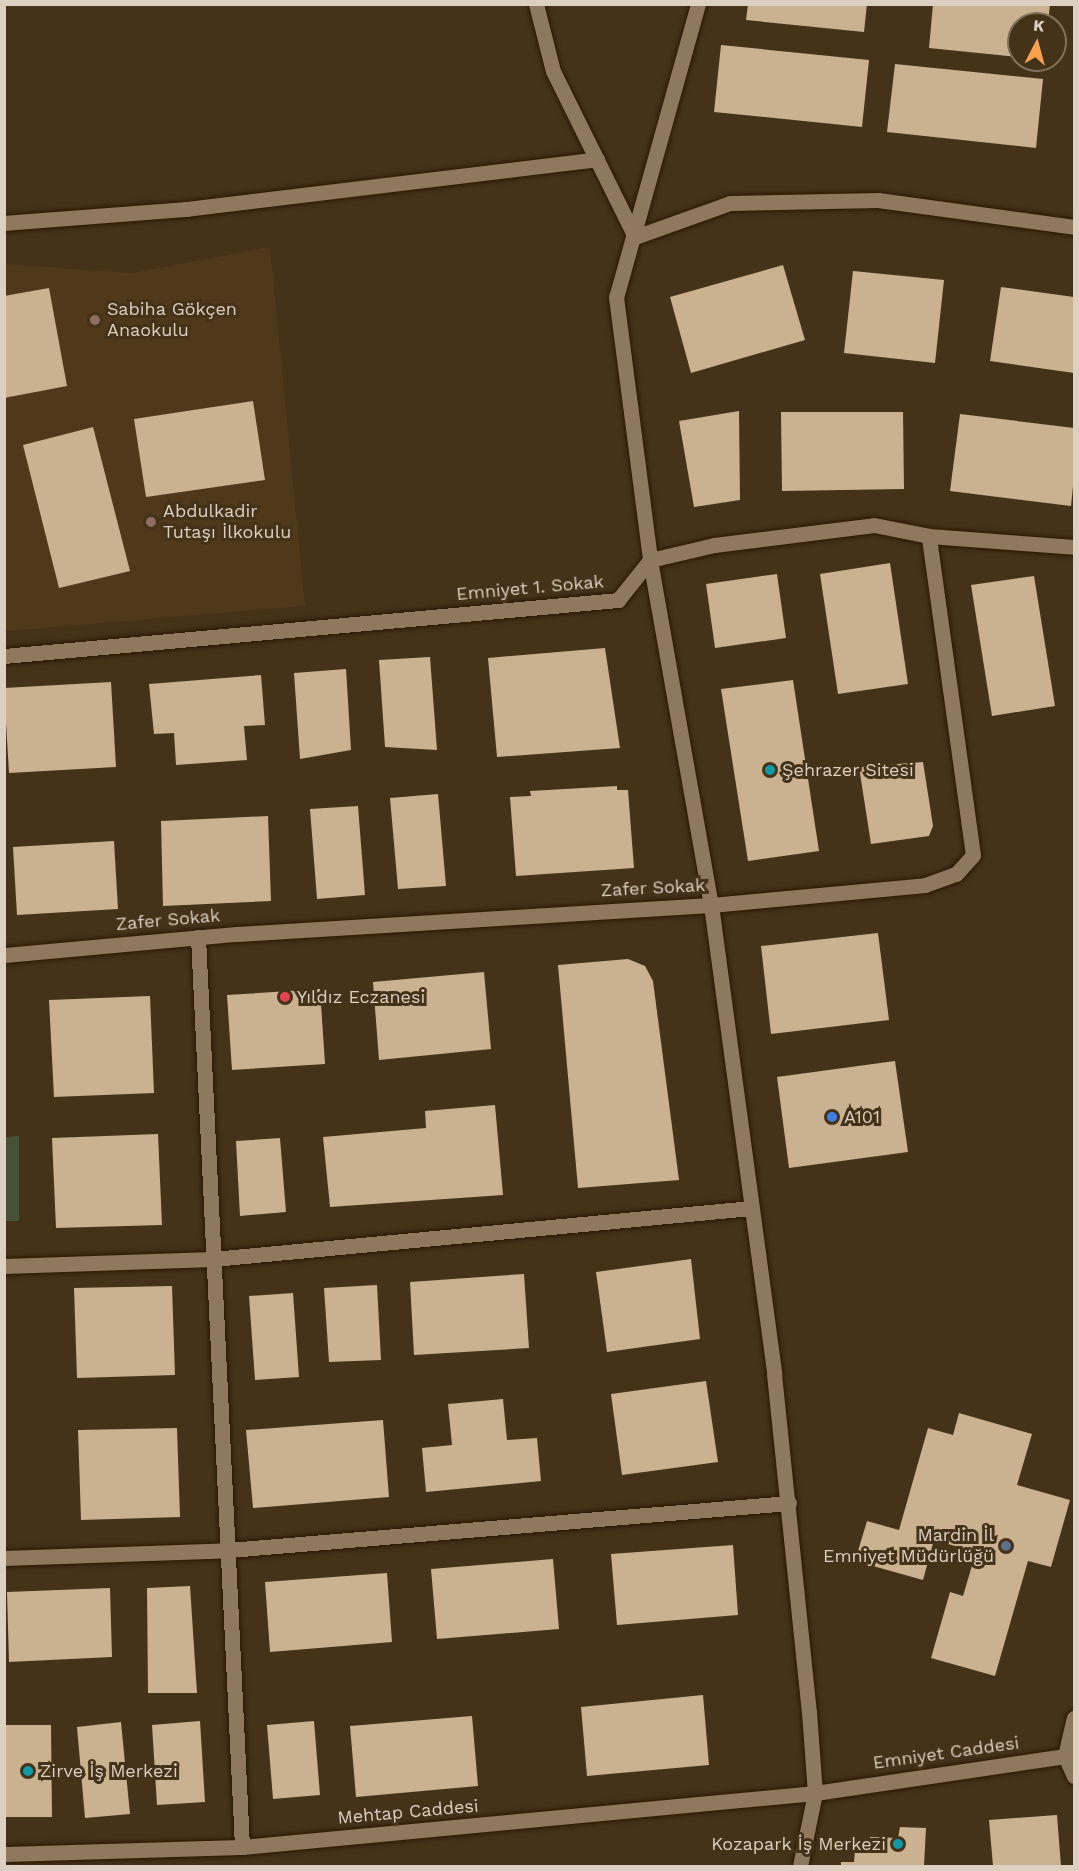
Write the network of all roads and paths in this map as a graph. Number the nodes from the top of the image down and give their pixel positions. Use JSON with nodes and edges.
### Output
{"nodes":[{"id":1,"x":536,"y":4,"type":"edge"},
{"id":2,"x":698,"y":4,"type":"edge"},
{"id":3,"x":597,"y":159,"type":"junction"},
{"id":4,"x":4,"y":223,"type":"edge"},
{"id":5,"x":1074,"y":227,"type":"edge"},
{"id":6,"x":635,"y":237,"type":"junction"},
{"id":7,"x":929,"y":536,"type":"junction"},
{"id":8,"x":1074,"y":547,"type":"edge"},
{"id":9,"x":650,"y":560,"type":"junction"},
{"id":10,"x":4,"y":656,"type":"edge"},
{"id":11,"x":711,"y":905,"type":"junction"},
{"id":12,"x":198,"y":937,"type":"junction"},
{"id":13,"x":4,"y":955,"type":"edge"},
{"id":14,"x":752,"y":1208,"type":"junction"},
{"id":15,"x":213,"y":1259,"type":"junction"},
{"id":16,"x":4,"y":1266,"type":"edge"},
{"id":17,"x":789,"y":1503,"type":"junction"},
{"id":18,"x":229,"y":1550,"type":"junction"},
{"id":19,"x":4,"y":1558,"type":"edge"},
{"id":20,"x":1074,"y":1718,"type":"edge"},
{"id":21,"x":1065,"y":1756,"type":"junction"},
{"id":22,"x":1074,"y":1776,"type":"edge"},
{"id":23,"x":815,"y":1793,"type":"junction"},
{"id":24,"x":242,"y":1847,"type":"junction"},
{"id":25,"x":4,"y":1854,"type":"edge"},
{"id":26,"x":800,"y":1866,"type":"edge"}],
"edges":[{"from":1,"to":3,"type":"street"},
{"from":2,"to":6,"type":"street"},
{"from":3,"to":4,"type":"street"},
{"from":3,"to":6,"type":"street"},
{"from":5,"to":6,"type":"street"},
{"from":6,"to":9,"type":"street"},
{"from":7,"to":8,"type":"street"},
{"from":7,"to":9,"type":"street"},
{"from":7,"to":11,"type":"street","name":"Zafer Sokak"},
{"from":9,"to":10,"type":"street","name":"Emniyet 1. Sokak"},
{"from":9,"to":11,"type":"street"},
{"from":11,"to":12,"type":"street","name":"Zafer Sokak"},
{"from":11,"to":14,"type":"street"},
{"from":12,"to":13,"type":"street","name":"Zafer Sokak"},
{"from":12,"to":15,"type":"street"},
{"from":14,"to":15,"type":"street"},
{"from":14,"to":17,"type":"street"},
{"from":15,"to":16,"type":"street"},
{"from":15,"to":18,"type":"street"},
{"from":17,"to":18,"type":"street"},
{"from":17,"to":23,"type":"street"},
{"from":18,"to":19,"type":"street"},
{"from":18,"to":24,"type":"street"},
{"from":20,"to":21,"type":"street"},
{"from":21,"to":22,"type":"street"},
{"from":21,"to":23,"type":"street","name":"Emniyet Caddesi"},
{"from":23,"to":24,"type":"street","name":"Mehtap Caddesi"},
{"from":23,"to":26,"type":"street"},
{"from":24,"to":25,"type":"street","name":"Mehtap Caddesi"}]}
